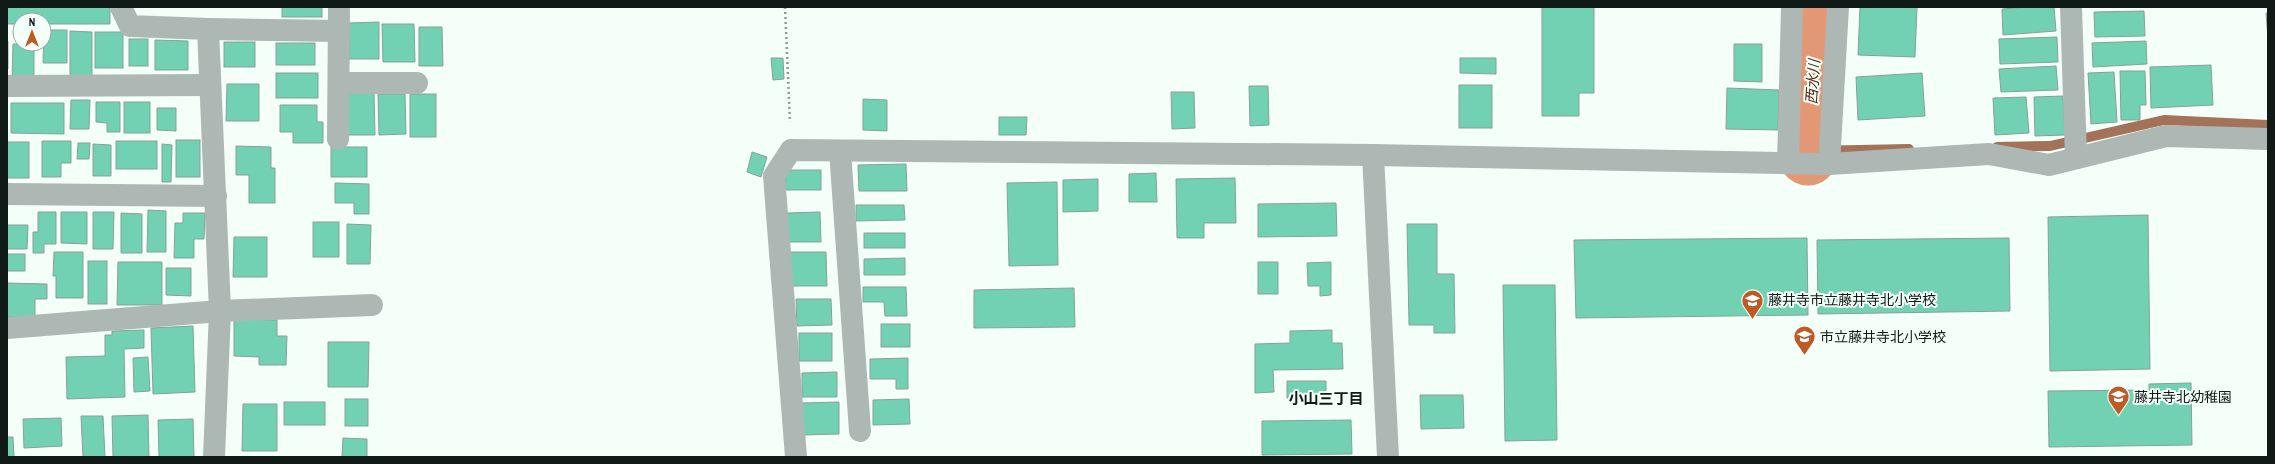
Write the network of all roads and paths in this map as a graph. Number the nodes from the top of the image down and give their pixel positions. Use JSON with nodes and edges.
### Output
{"nodes":[{"id":1,"x":121,"y":7,"type":"edge"},
{"id":2,"x":339,"y":7,"type":"edge"},
{"id":3,"x":785,"y":7,"type":"edge"},
{"id":4,"x":1792,"y":7,"type":"edge"},
{"id":5,"x":1838,"y":7,"type":"edge"},
{"id":6,"x":2072,"y":7,"type":"edge"},
{"id":7,"x":208,"y":28,"type":"junction"},
{"id":8,"x":339,"y":31,"type":"junction"},
{"id":9,"x":339,"y":83,"type":"junction"},
{"id":10,"x":417,"y":83,"type":"dead end"},
{"id":11,"x":210,"y":85,"type":"junction"},
{"id":12,"x":7,"y":86,"type":"edge"},
{"id":13,"x":338,"y":139,"type":"dead end"},
{"id":14,"x":2268,"y":140,"type":"edge"},
{"id":15,"x":791,"y":150,"type":"junction"},
{"id":16,"x":840,"y":151,"type":"junction"},
{"id":17,"x":1373,"y":156,"type":"junction"},
{"id":18,"x":2076,"y":158,"type":"junction"},
{"id":19,"x":1788,"y":163,"type":"junction"},
{"id":20,"x":1829,"y":164,"type":"junction"},
{"id":21,"x":7,"y":194,"type":"edge"},
{"id":22,"x":216,"y":196,"type":"junction"},
{"id":23,"x":372,"y":305,"type":"dead end"},
{"id":24,"x":220,"y":311,"type":"junction"},
{"id":25,"x":7,"y":328,"type":"edge"},
{"id":26,"x":860,"y":431,"type":"dead end"},
{"id":27,"x":214,"y":457,"type":"edge"},
{"id":28,"x":796,"y":457,"type":"edge"},
{"id":29,"x":1388,"y":457,"type":"edge"}],
"edges":[{"from":1,"to":7,"type":"street"},
{"from":2,"to":8,"type":"street"},
{"from":3,"to":15,"type":"path"},
{"from":4,"to":19,"type":"street"},
{"from":5,"to":20,"type":"street"},
{"from":6,"to":18,"type":"street"},
{"from":7,"to":8,"type":"street"},
{"from":7,"to":11,"type":"street"},
{"from":8,"to":9,"type":"street"},
{"from":9,"to":10,"type":"street"},
{"from":9,"to":13,"type":"street"},
{"from":11,"to":12,"type":"street"},
{"from":11,"to":22,"type":"street"},
{"from":14,"to":18,"type":"street"},
{"from":15,"to":16,"type":"street"},
{"from":15,"to":28,"type":"street"},
{"from":16,"to":17,"type":"street"},
{"from":16,"to":26,"type":"street"},
{"from":17,"to":19,"type":"street"},
{"from":17,"to":29,"type":"street"},
{"from":18,"to":20,"type":"street"},
{"from":19,"to":20,"type":"street"},
{"from":21,"to":22,"type":"street"},
{"from":22,"to":24,"type":"street"},
{"from":23,"to":24,"type":"street"},
{"from":24,"to":25,"type":"street"},
{"from":24,"to":27,"type":"street"}]}
